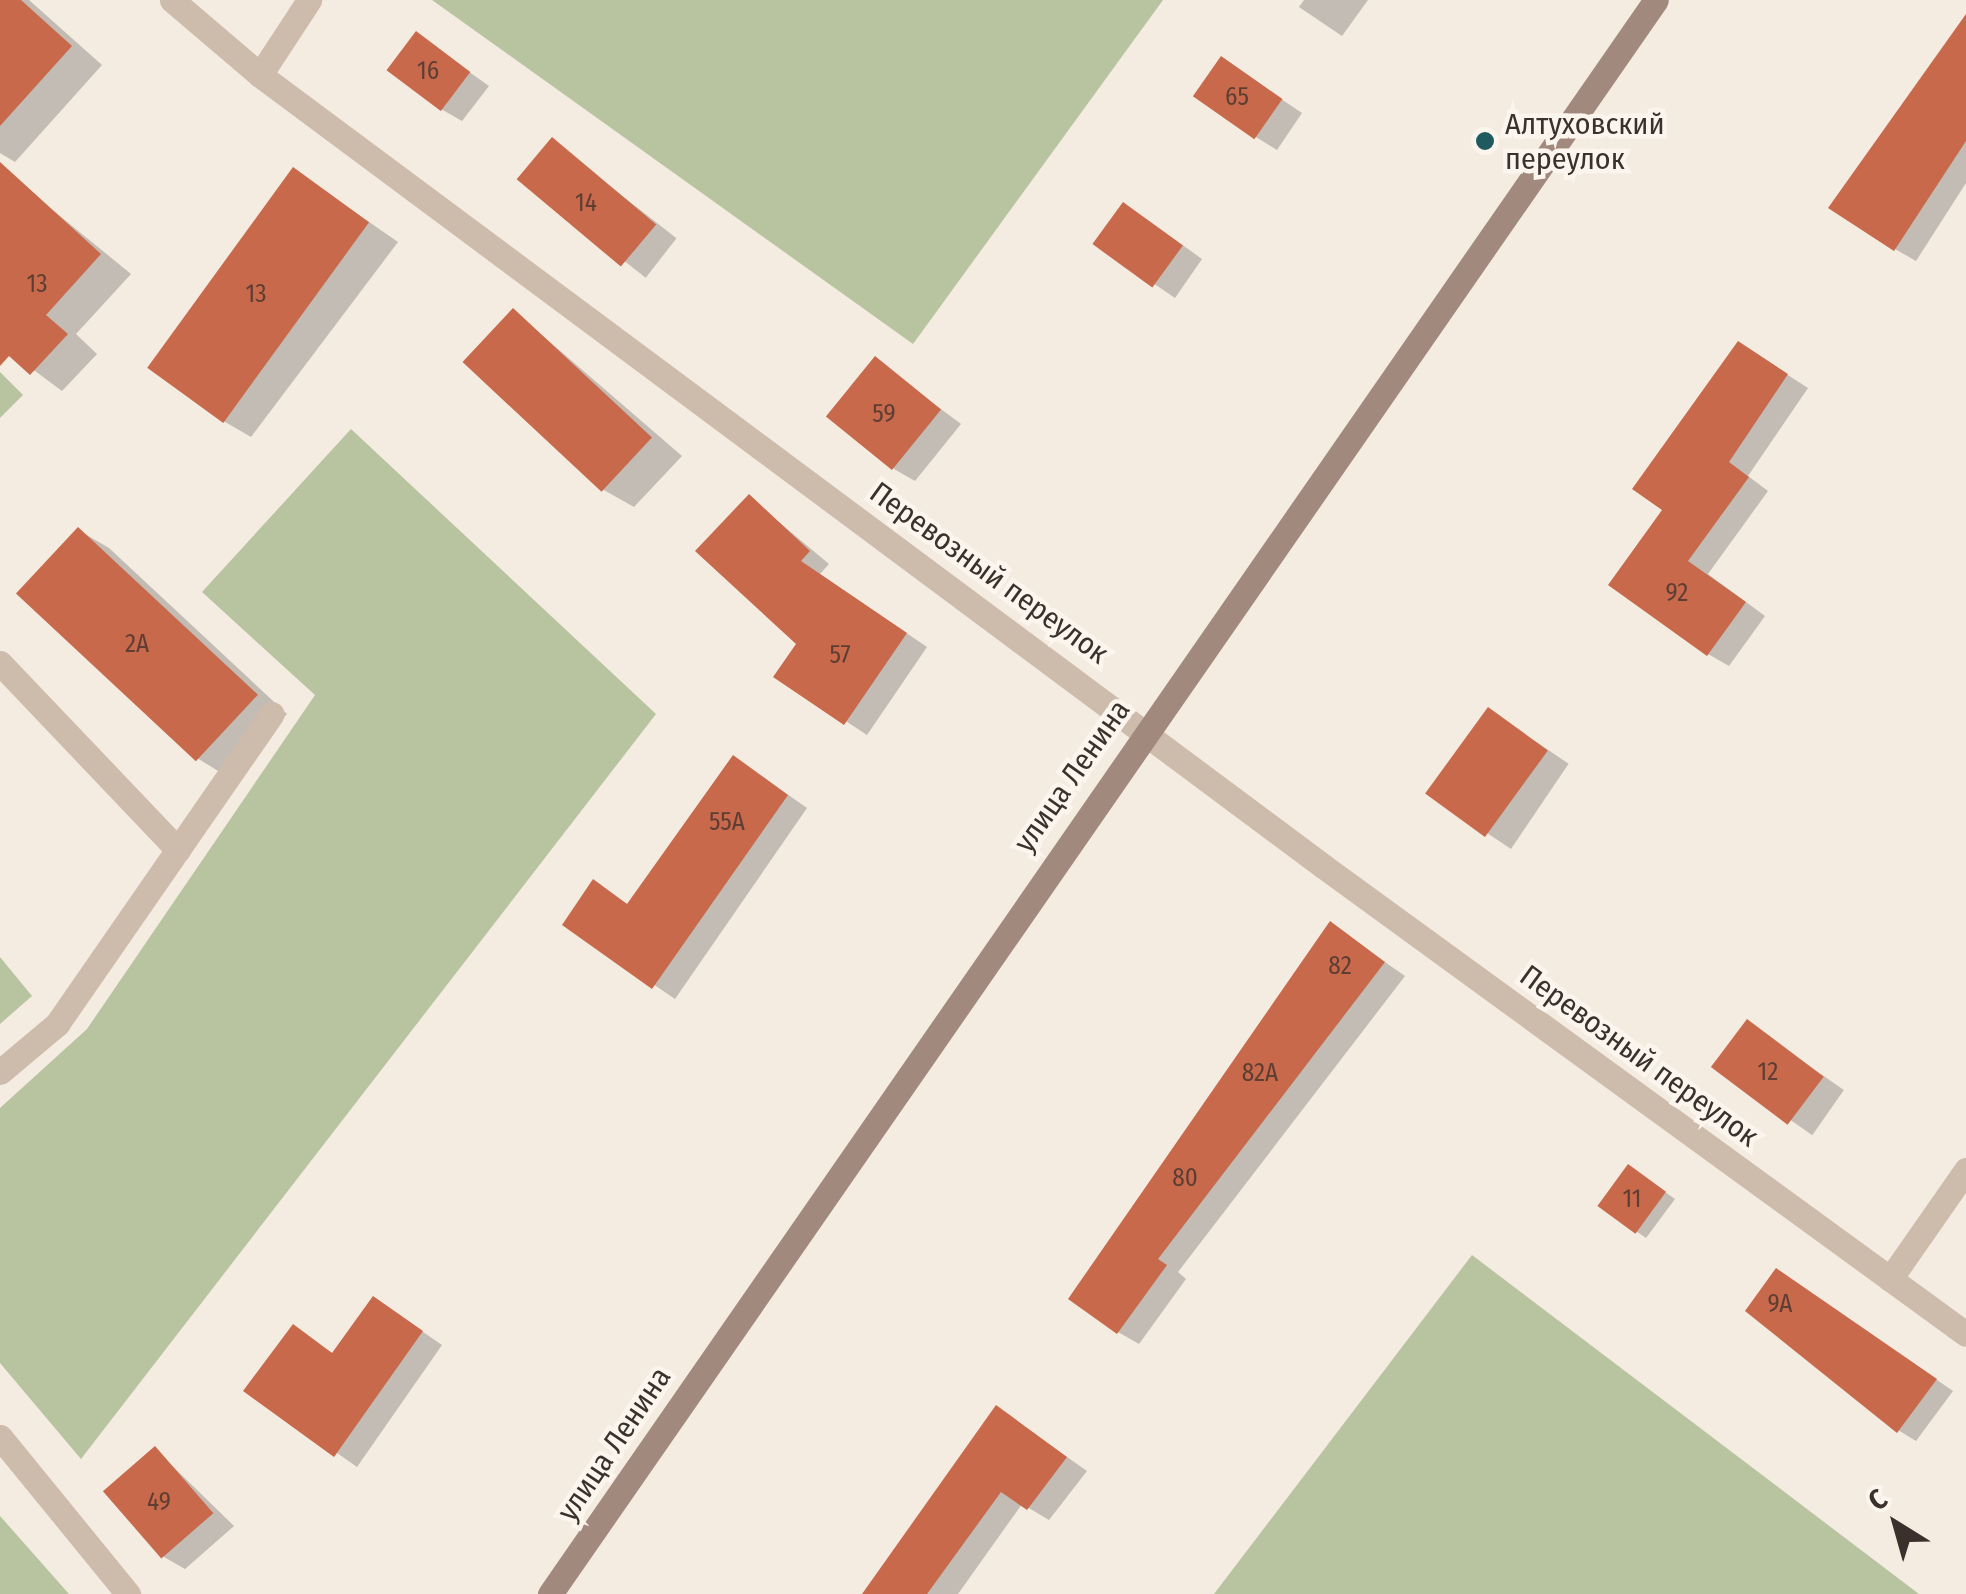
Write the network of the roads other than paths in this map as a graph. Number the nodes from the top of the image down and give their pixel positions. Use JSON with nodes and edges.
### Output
{"nodes":[{"id":1,"x":172,"y":0,"type":"edge"},
{"id":2,"x":308,"y":0,"type":"edge"},
{"id":3,"x":1656,"y":0,"type":"edge"},
{"id":4,"x":260,"y":75,"type":"junction"},
{"id":5,"x":0,"y":663,"type":"edge"},
{"id":6,"x":272,"y":714,"type":"dead end"},
{"id":7,"x":1144,"y":728,"type":"junction"},
{"id":8,"x":178,"y":850,"type":"junction"},
{"id":9,"x":0,"y":1072,"type":"edge"},
{"id":10,"x":1966,"y":1170,"type":"edge"},
{"id":11,"x":1890,"y":1279,"type":"junction"},
{"id":12,"x":1966,"y":1334,"type":"edge"},
{"id":13,"x":0,"y":1437,"type":"edge"},
{"id":14,"x":128,"y":1594,"type":"edge"},
{"id":15,"x":550,"y":1594,"type":"edge"}],
"edges":[{"from":1,"to":4,"type":"street","name":"Перевозный переулок"},
{"from":2,"to":4,"type":"street"},
{"from":3,"to":7,"type":"main road","name":"улица Ленина"},
{"from":4,"to":7,"type":"street","name":"Перевозный переулок"},
{"from":5,"to":8,"type":"street"},
{"from":6,"to":8,"type":"street"},
{"from":7,"to":11,"type":"street","name":"Перевозный переулок"},
{"from":7,"to":15,"type":"main road","name":"улица Ленина"},
{"from":8,"to":9,"type":"street"},
{"from":10,"to":11,"type":"street"},
{"from":11,"to":12,"type":"street","name":"Перевозный переулок"},
{"from":13,"to":14,"type":"street"}]}
